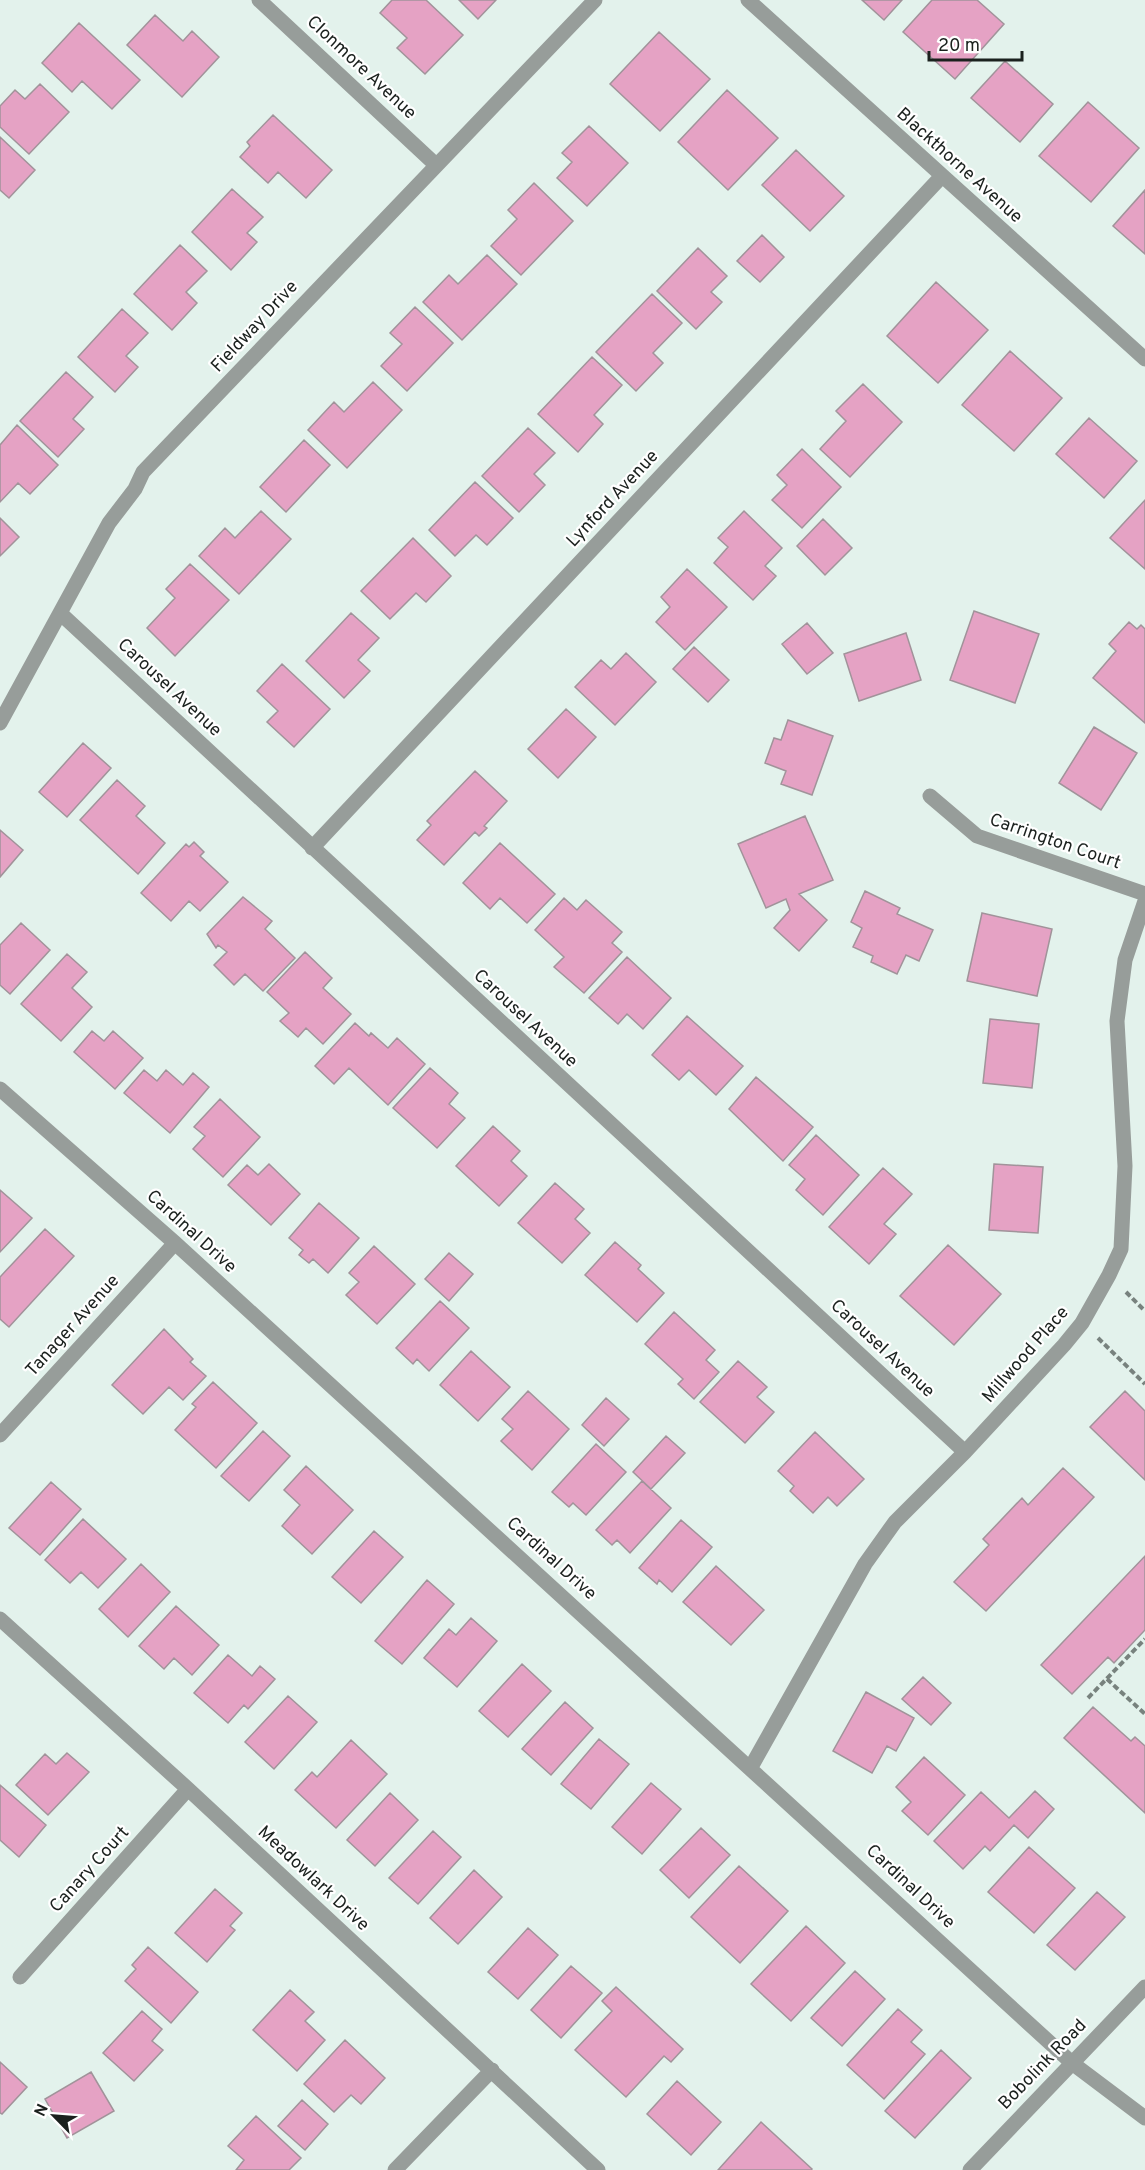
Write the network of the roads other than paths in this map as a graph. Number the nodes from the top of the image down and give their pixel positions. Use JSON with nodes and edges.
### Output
{"nodes":[{"id":1,"x":259,"y":0,"type":"edge"},
{"id":2,"x":595,"y":0,"type":"edge"},
{"id":3,"x":748,"y":0,"type":"edge"},
{"id":4,"x":436,"y":165,"type":"junction"},
{"id":5,"x":942,"y":176,"type":"junction"},
{"id":6,"x":1145,"y":359,"type":"edge"},
{"id":7,"x":60,"y":612,"type":"junction"},
{"id":8,"x":0,"y":723,"type":"edge"},
{"id":9,"x":930,"y":796,"type":"dead end"},
{"id":10,"x":312,"y":848,"type":"junction"},
{"id":11,"x":1145,"y":894,"type":"edge"},
{"id":12,"x":1145,"y":901,"type":"edge"},
{"id":13,"x":0,"y":1089,"type":"edge"},
{"id":14,"x":175,"y":1243,"type":"junction"},
{"id":15,"x":0,"y":1435,"type":"edge"},
{"id":16,"x":965,"y":1452,"type":"junction"},
{"id":17,"x":0,"y":1619,"type":"edge"},
{"id":18,"x":751,"y":1767,"type":"junction"},
{"id":19,"x":188,"y":1790,"type":"junction"},
{"id":20,"x":20,"y":1977,"type":"dead end"},
{"id":21,"x":1145,"y":1987,"type":"edge"},
{"id":22,"x":1072,"y":2063,"type":"junction"},
{"id":23,"x":492,"y":2070,"type":"junction"},
{"id":24,"x":1145,"y":2118,"type":"edge"},
{"id":25,"x":395,"y":2170,"type":"edge"},
{"id":26,"x":598,"y":2170,"type":"edge"},
{"id":27,"x":970,"y":2170,"type":"edge"}],
"edges":[{"from":1,"to":4,"type":"street","name":"Clonmore Avenue"},
{"from":2,"to":4,"type":"street","name":"Fieldway Drive"},
{"from":3,"to":5,"type":"street","name":"Blackthorne Avenue"},
{"from":4,"to":7,"type":"street","name":"Fieldway Drive"},
{"from":5,"to":6,"type":"street","name":"Blackthorne Avenue"},
{"from":5,"to":10,"type":"street","name":"Lynford Avenue"},
{"from":7,"to":8,"type":"street","name":"Fieldway Drive"},
{"from":7,"to":10,"type":"street","name":"Carousel Avenue"},
{"from":9,"to":11,"type":"street","name":"Carrington Court"},
{"from":10,"to":16,"type":"street","name":"Carousel Avenue"},
{"from":12,"to":16,"type":"street","name":"Millwood Place"},
{"from":13,"to":14,"type":"street","name":"Cardinal Drive"},
{"from":14,"to":15,"type":"street","name":"Tanager Avenue"},
{"from":14,"to":18,"type":"street","name":"Cardinal Drive"},
{"from":16,"to":18,"type":"street","name":"Millwood Place"},
{"from":17,"to":19,"type":"street","name":"Meadowlark Drive"},
{"from":18,"to":22,"type":"street","name":"Cardinal Drive"},
{"from":19,"to":20,"type":"street","name":"Canary Court"},
{"from":19,"to":23,"type":"street","name":"Meadowlark Drive"},
{"from":21,"to":22,"type":"street","name":"Bobolink Road"},
{"from":22,"to":24,"type":"street","name":"Cardinal Drive"},
{"from":22,"to":27,"type":"street","name":"Bobolink Road"},
{"from":23,"to":25,"type":"street"},
{"from":23,"to":26,"type":"street","name":"Meadowlark Drive"}]}
